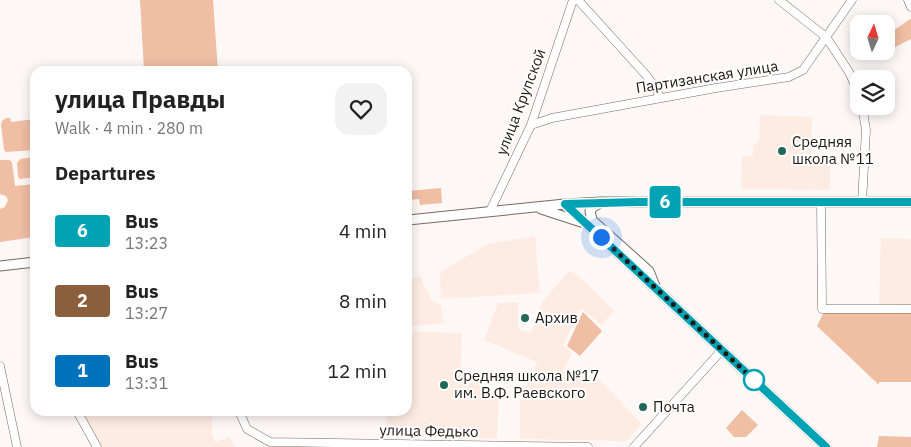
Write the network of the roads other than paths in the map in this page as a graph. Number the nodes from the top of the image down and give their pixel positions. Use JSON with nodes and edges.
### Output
{"nodes":[{"id":1,"x":572,"y":0,"type":"edge"},
{"id":2,"x":578,"y":0,"type":"edge"},
{"id":3,"x":779,"y":0,"type":"edge"},
{"id":4,"x":852,"y":0,"type":"edge"},
{"id":5,"x":908,"y":0,"type":"edge"},
{"id":6,"x":911,"y":7,"type":"edge"},
{"id":7,"x":826,"y":37,"type":"junction"},
{"id":8,"x":850,"y":72,"type":"edge"},
{"id":9,"x":660,"y":98,"type":"junction"},
{"id":10,"x":864,"y":115,"type":"edge"},
{"id":11,"x":530,"y":125,"type":"junction"},
{"id":12,"x":601,"y":202,"type":"junction"},
{"id":13,"x":821,"y":202,"type":"junction"},
{"id":14,"x":862,"y":202,"type":"junction"},
{"id":15,"x":911,"y":202,"type":"edge"},
{"id":16,"x":565,"y":204,"type":"junction"},
{"id":17,"x":533,"y":207,"type":"junction"},
{"id":18,"x":490,"y":211,"type":"junction"},
{"id":19,"x":412,"y":219,"type":"edge"},
{"id":20,"x":588,"y":225,"type":"junction"},
{"id":21,"x":30,"y":263,"type":"edge"},
{"id":22,"x":0,"y":266,"type":"edge"},
{"id":23,"x":656,"y":288,"type":"junction"},
{"id":24,"x":911,"y":309,"type":"edge"},
{"id":25,"x":722,"y":350,"type":"junction"},
{"id":26,"x":0,"y":366,"type":"edge"},
{"id":27,"x":80,"y":416,"type":"edge"},
{"id":28,"x":241,"y":416,"type":"edge"},
{"id":29,"x":17,"y":447,"type":"edge"},
{"id":30,"x":97,"y":447,"type":"edge"},
{"id":31,"x":588,"y":447,"type":"edge"},
{"id":32,"x":634,"y":447,"type":"edge"},
{"id":33,"x":826,"y":447,"type":"edge"}],
"edges":[{"from":1,"to":11,"type":"street","name":"улица Крупской"},
{"from":2,"to":9,"type":"street"},
{"from":3,"to":7,"type":"street"},
{"from":4,"to":7,"type":"street","name":"Партизанская улица"},
{"from":5,"to":6,"type":"street"},
{"from":7,"to":8,"type":"street"},
{"from":7,"to":9,"type":"street","name":"Партизанская улица"},
{"from":9,"to":11,"type":"street","name":"Партизанская улица"},
{"from":10,"to":14,"type":"street"},
{"from":11,"to":18,"type":"street","name":"улица Крупской"},
{"from":12,"to":13,"type":"main road"},
{"from":12,"to":16,"type":"main road"},
{"from":12,"to":23,"type":"main road"},
{"from":13,"to":14,"type":"main road"},
{"from":13,"to":24,"type":"street"},
{"from":14,"to":15,"type":"main road"},
{"from":16,"to":17,"type":"main road"},
{"from":16,"to":20,"type":"main road"},
{"from":17,"to":18,"type":"main road"},
{"from":17,"to":20,"type":"main road"},
{"from":18,"to":19,"type":"main road"},
{"from":20,"to":23,"type":"main road"},
{"from":21,"to":22,"type":"main road"},
{"from":23,"to":25,"type":"main road"},
{"from":25,"to":32,"type":"street"},
{"from":25,"to":33,"type":"main road"},
{"from":26,"to":29,"type":"street"},
{"from":27,"to":30,"type":"street"},
{"from":28,"to":31,"type":"street","name":"улица Федько"}]}
